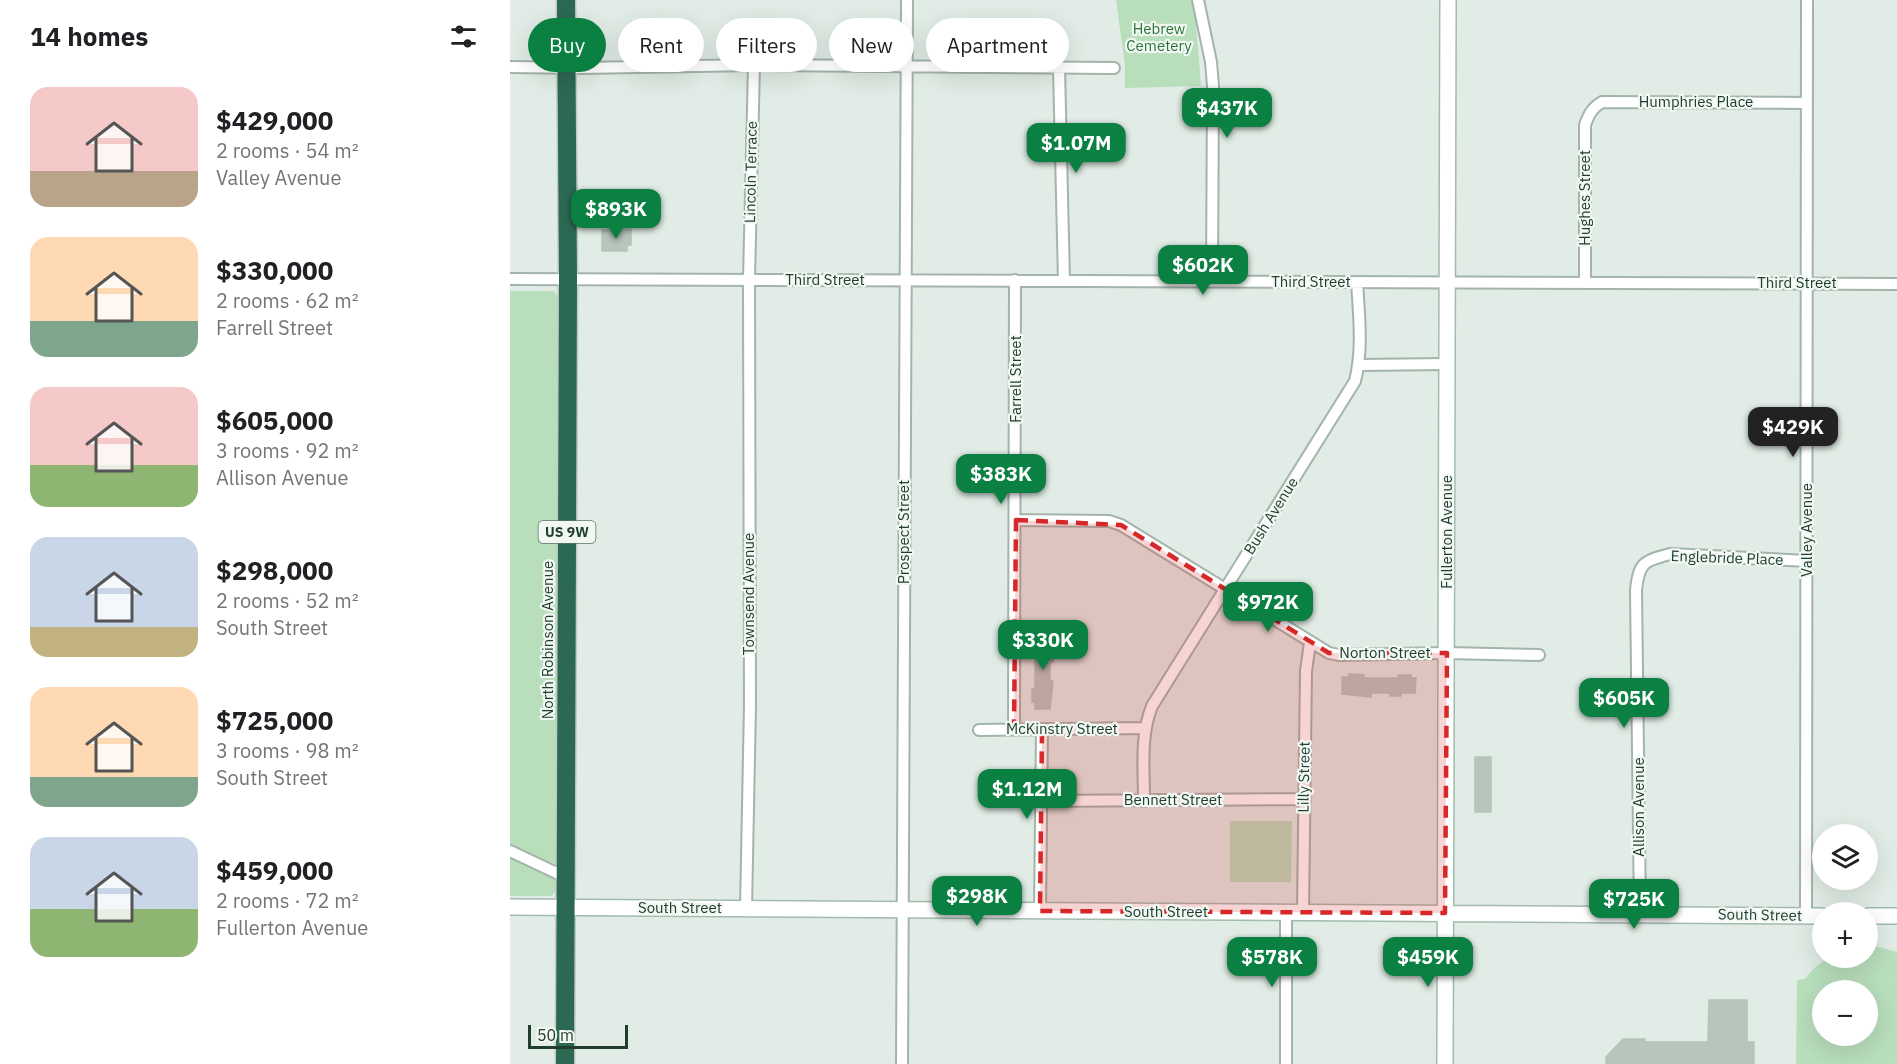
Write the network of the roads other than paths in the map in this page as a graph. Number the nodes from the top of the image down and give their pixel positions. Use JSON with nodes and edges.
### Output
{"nodes":[{"id":1,"x":566,"y":0,"type":"edge"},
{"id":2,"x":907,"y":0,"type":"edge"},
{"id":3,"x":1198,"y":0,"type":"edge"},
{"id":4,"x":1448,"y":0,"type":"edge"},
{"id":5,"x":1807,"y":0,"type":"edge"},
{"id":6,"x":566,"y":18,"type":"edge"},
{"id":7,"x":907,"y":18,"type":"edge"},
{"id":8,"x":716,"y":66,"type":"edge"},
{"id":9,"x":510,"y":67,"type":"edge"},
{"id":10,"x":528,"y":67,"type":"edge"},
{"id":11,"x":606,"y":67,"type":"edge"},
{"id":12,"x":1069,"y":68,"type":"edge"},
{"id":13,"x":1114,"y":68,"type":"dead end"},
{"id":14,"x":566,"y":72,"type":"edge"},
{"id":15,"x":754,"y":72,"type":"edge"},
{"id":16,"x":907,"y":72,"type":"edge"},
{"id":17,"x":1059,"y":72,"type":"edge"},
{"id":18,"x":1807,"y":103,"type":"junction"},
{"id":19,"x":1589,"y":114,"type":"joint"},
{"id":20,"x":568,"y":278,"type":"junction"},
{"id":21,"x":510,"y":279,"type":"edge"},
{"id":22,"x":749,"y":279,"type":"junction"},
{"id":23,"x":905,"y":280,"type":"junction"},
{"id":24,"x":1016,"y":280,"type":"junction"},
{"id":25,"x":1064,"y":281,"type":"junction"},
{"id":26,"x":1212,"y":282,"type":"junction"},
{"id":27,"x":1357,"y":282,"type":"junction"},
{"id":28,"x":1447,"y":282,"type":"junction"},
{"id":29,"x":1585,"y":282,"type":"junction"},
{"id":30,"x":1807,"y":283,"type":"junction"},
{"id":31,"x":1897,"y":284,"type":"edge"},
{"id":32,"x":1447,"y":364,"type":"junction"},
{"id":33,"x":1359,"y":365,"type":"junction"},
{"id":34,"x":1016,"y":520,"type":"junction"},
{"id":35,"x":1648,"y":560,"type":"joint"},
{"id":36,"x":1807,"y":561,"type":"junction"},
{"id":37,"x":1226,"y":590,"type":"junction"},
{"id":38,"x":1310,"y":643,"type":"junction"},
{"id":39,"x":1447,"y":653,"type":"junction"},
{"id":40,"x":1539,"y":655,"type":"dead end"},
{"id":41,"x":1145,"y":728,"type":"junction"},
{"id":42,"x":1014,"y":729,"type":"junction"},
{"id":43,"x":1042,"y":729,"type":"junction"},
{"id":44,"x":979,"y":730,"type":"dead end"},
{"id":45,"x":1304,"y":799,"type":"junction"},
{"id":46,"x":1041,"y":801,"type":"junction"},
{"id":47,"x":1144,"y":801,"type":"junction"},
{"id":48,"x":510,"y":851,"type":"edge"},
{"id":49,"x":565,"y":878,"type":"junction"},
{"id":50,"x":510,"y":907,"type":"edge"},
{"id":51,"x":565,"y":908,"type":"junction"},
{"id":52,"x":746,"y":909,"type":"junction"},
{"id":53,"x":903,"y":910,"type":"junction"},
{"id":54,"x":1041,"y":911,"type":"junction"},
{"id":55,"x":1286,"y":912,"type":"junction"},
{"id":56,"x":1303,"y":912,"type":"junction"},
{"id":57,"x":1445,"y":913,"type":"junction"},
{"id":58,"x":1640,"y":914,"type":"junction"},
{"id":59,"x":1806,"y":916,"type":"junction"},
{"id":60,"x":1812,"y":916,"type":"edge"},
{"id":61,"x":1878,"y":916,"type":"edge"},
{"id":62,"x":1897,"y":916,"type":"edge"},
{"id":63,"x":565,"y":1064,"type":"edge"},
{"id":64,"x":902,"y":1064,"type":"edge"},
{"id":65,"x":1286,"y":1064,"type":"edge"},
{"id":66,"x":1445,"y":1064,"type":"edge"}],
"edges":[{"from":1,"to":6,"type":"highway","name":"North Robinson Avenue","number":"US 9W"},
{"from":2,"to":7,"type":"street","name":"Prospect Street"},
{"from":3,"to":26,"type":"street"},
{"from":4,"to":28,"type":"street","name":"Fullerton Avenue"},
{"from":5,"to":18,"type":"street","name":"Valley Avenue"},
{"from":8,"to":11,"type":"street"},
{"from":9,"to":10,"type":"street"},
{"from":12,"to":13,"type":"street"},
{"from":14,"to":20,"type":"highway","name":"North Robinson Avenue","number":"US 9W"},
{"from":15,"to":22,"type":"street","name":"Lincoln Terrace"},
{"from":16,"to":23,"type":"street","name":"Prospect Street"},
{"from":17,"to":25,"type":"street"},
{"from":18,"to":19,"type":"street","name":"Humphries Place"},
{"from":18,"to":30,"type":"street","name":"Valley Avenue"},
{"from":19,"to":29,"type":"street","name":"Hughes Street"},
{"from":20,"to":21,"type":"street","name":"Third Street"},
{"from":20,"to":22,"type":"street","name":"Third Street"},
{"from":20,"to":49,"type":"highway","name":"North Robinson Avenue","number":"US 9W"},
{"from":22,"to":23,"type":"street","name":"Third Street"},
{"from":22,"to":52,"type":"street","name":"Townsend Avenue"},
{"from":23,"to":24,"type":"street","name":"Third Street"},
{"from":23,"to":53,"type":"street","name":"Prospect Street"},
{"from":24,"to":25,"type":"street","name":"Third Street"},
{"from":24,"to":34,"type":"street","name":"Farrell Street"},
{"from":25,"to":26,"type":"street","name":"Third Street"},
{"from":26,"to":27,"type":"street","name":"Third Street"},
{"from":27,"to":28,"type":"street","name":"Third Street"},
{"from":27,"to":33,"type":"street","name":"Bush Avenue"},
{"from":28,"to":29,"type":"street","name":"Third Street"},
{"from":28,"to":32,"type":"street","name":"Fullerton Avenue"},
{"from":29,"to":30,"type":"street","name":"Third Street"},
{"from":30,"to":31,"type":"street","name":"Third Street"},
{"from":30,"to":36,"type":"street","name":"Valley Avenue"},
{"from":32,"to":33,"type":"street"},
{"from":32,"to":39,"type":"street","name":"Fullerton Avenue"},
{"from":33,"to":37,"type":"street","name":"Bush Avenue"},
{"from":34,"to":37,"type":"street","name":"Norton Street"},
{"from":34,"to":42,"type":"street","name":"Farrell Street"},
{"from":35,"to":36,"type":"street","name":"Englebride Place"},
{"from":35,"to":58,"type":"street","name":"Allison Avenue"},
{"from":36,"to":59,"type":"street","name":"Valley Avenue"},
{"from":37,"to":38,"type":"street","name":"Norton Street"},
{"from":37,"to":41,"type":"street","name":"Bush Avenue"},
{"from":38,"to":39,"type":"street","name":"Norton Street"},
{"from":38,"to":45,"type":"street","name":"Lilly Street"},
{"from":39,"to":40,"type":"street","name":"Norton Street"},
{"from":39,"to":57,"type":"street","name":"Fullerton Avenue"},
{"from":41,"to":43,"type":"street","name":"McKinstry Street"},
{"from":41,"to":47,"type":"street","name":"Bush Avenue"},
{"from":42,"to":43,"type":"street","name":"McKinstry Street"},
{"from":42,"to":44,"type":"street","name":"McKinstry Street"},
{"from":43,"to":46,"type":"street"},
{"from":45,"to":47,"type":"street","name":"Bennett Street"},
{"from":45,"to":56,"type":"street","name":"Lilly Street"},
{"from":46,"to":47,"type":"street","name":"Bennett Street"},
{"from":46,"to":54,"type":"street"},
{"from":48,"to":49,"type":"street"},
{"from":49,"to":51,"type":"highway","name":"North Robinson Avenue","number":"US 9W"},
{"from":50,"to":51,"type":"street","name":"South Street"},
{"from":51,"to":52,"type":"street","name":"South Street"},
{"from":51,"to":63,"type":"highway","name":"North Robinson Avenue","number":"US 9W"},
{"from":52,"to":53,"type":"street","name":"South Street"},
{"from":53,"to":54,"type":"street","name":"South Street"},
{"from":53,"to":64,"type":"street","name":"Prospect Street"},
{"from":54,"to":55,"type":"street","name":"South Street"},
{"from":55,"to":56,"type":"street","name":"South Street"},
{"from":55,"to":65,"type":"street"},
{"from":56,"to":57,"type":"street","name":"South Street"},
{"from":57,"to":58,"type":"street","name":"South Street"},
{"from":57,"to":66,"type":"street","name":"Fullerton Avenue"},
{"from":58,"to":59,"type":"street","name":"South Street"},
{"from":59,"to":60,"type":"street","name":"South Street"},
{"from":61,"to":62,"type":"street"}]}
